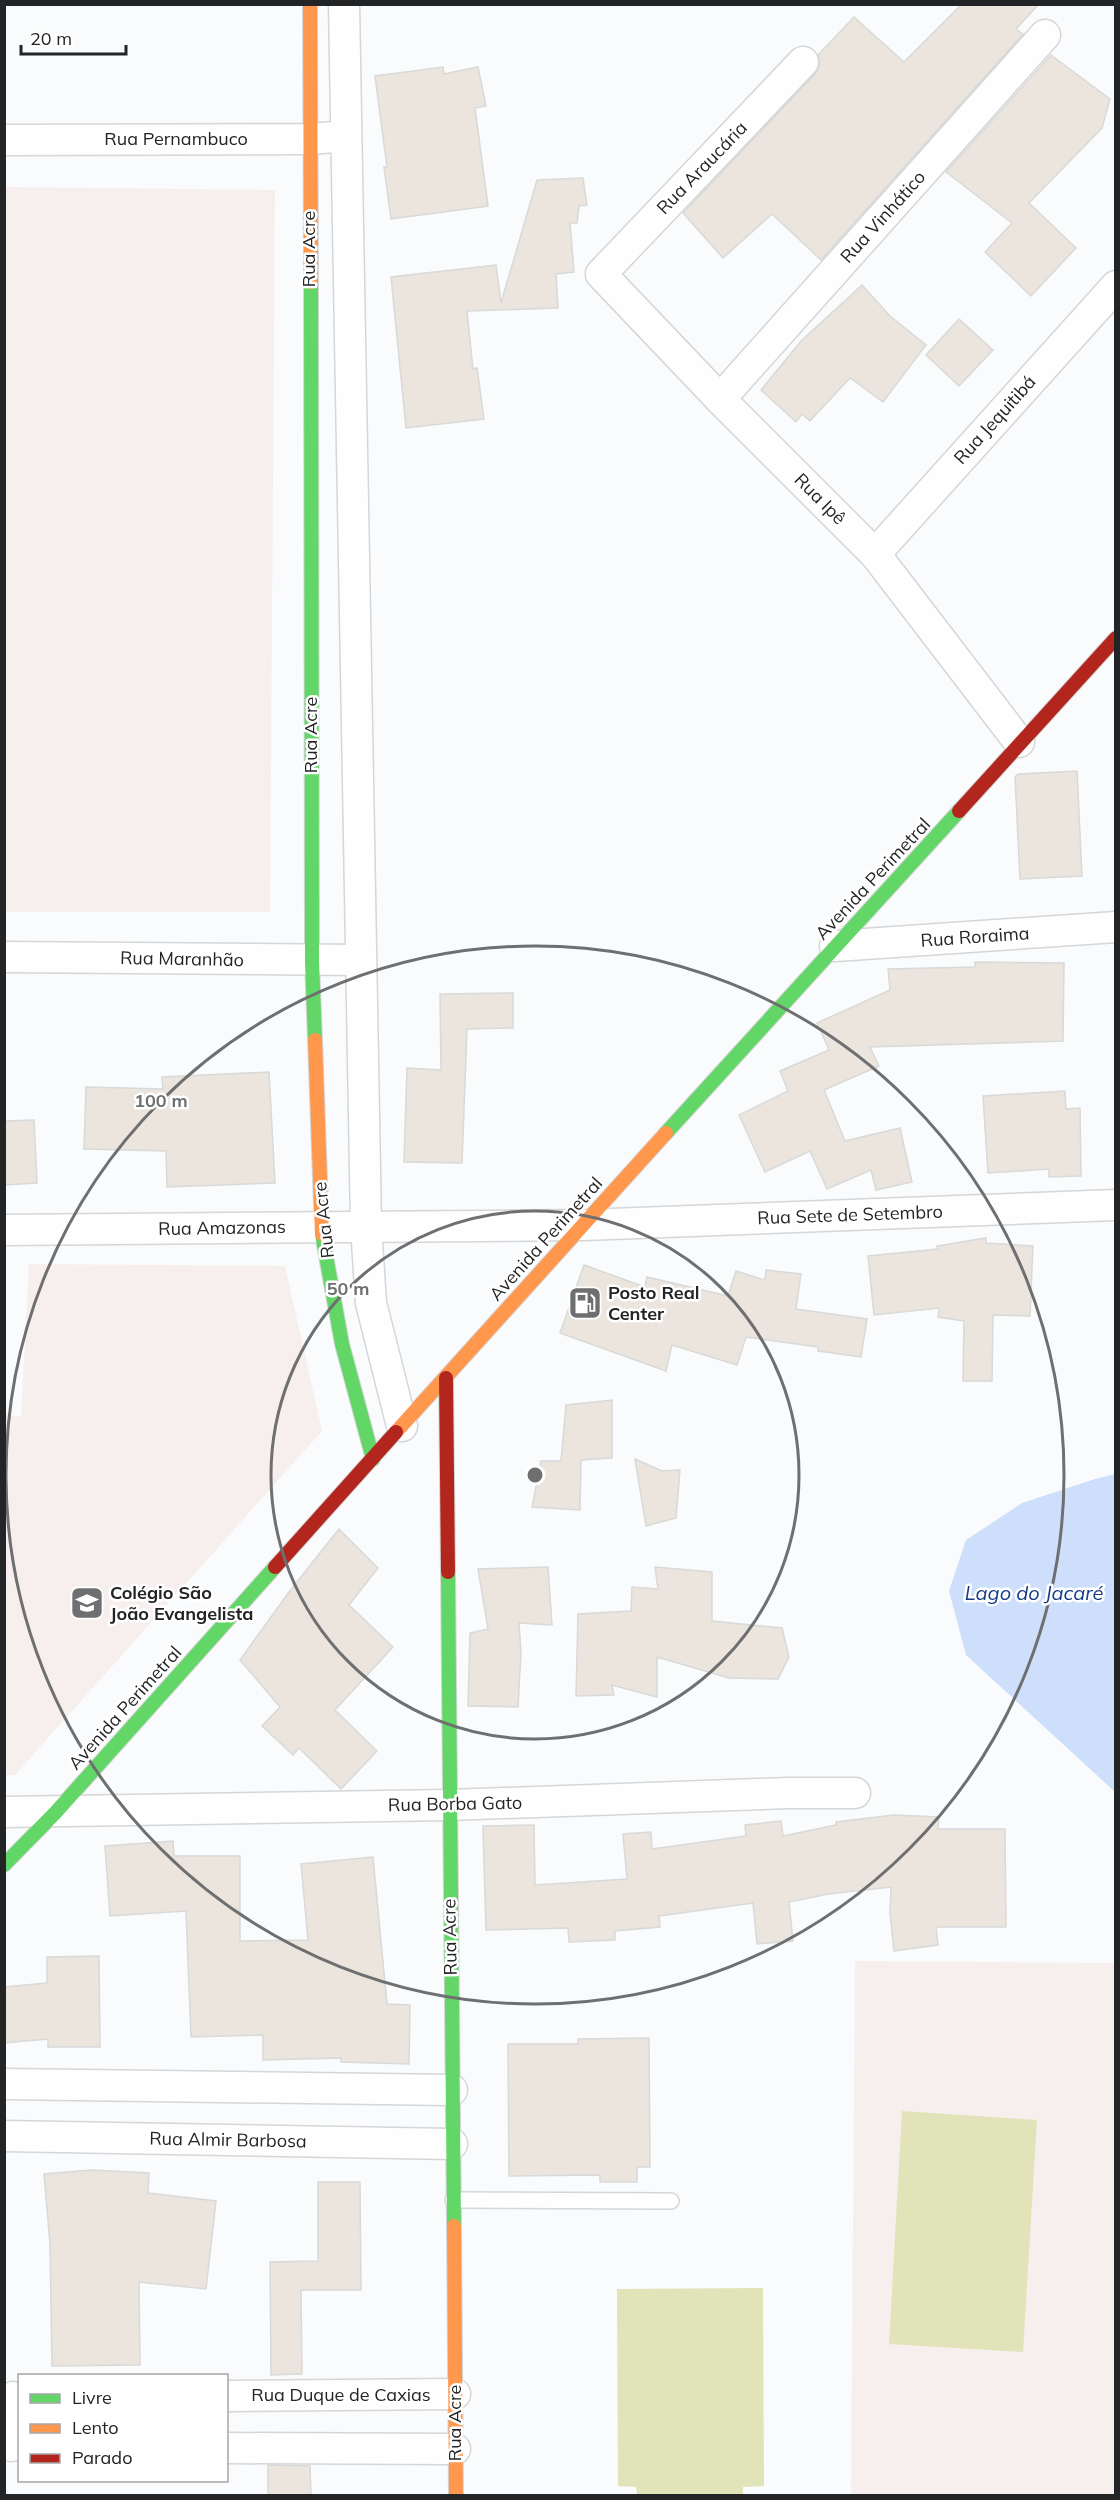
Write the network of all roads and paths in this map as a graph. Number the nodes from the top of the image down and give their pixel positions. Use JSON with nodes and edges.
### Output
{"nodes":[{"id":1,"x":310,"y":4,"type":"edge"},
{"id":2,"x":344,"y":4,"type":"edge"},
{"id":3,"x":1045,"y":35,"type":"dead end"},
{"id":4,"x":803,"y":62,"type":"dead end"},
{"id":5,"x":347,"y":136,"type":"junction"},
{"id":6,"x":309,"y":139,"type":"junction"},
{"id":7,"x":4,"y":140,"type":"edge"},
{"id":8,"x":601,"y":274,"type":"joint"},
{"id":9,"x":1116,"y":286,"type":"edge"},
{"id":10,"x":720,"y":399,"type":"junction"},
{"id":11,"x":875,"y":554,"type":"junction"},
{"id":12,"x":1114,"y":642,"type":"edge"},
{"id":13,"x":1019,"y":742,"type":"junction"},
{"id":14,"x":1116,"y":927,"type":"edge"},
{"id":15,"x":835,"y":946,"type":"junction"},
{"id":16,"x":4,"y":957,"type":"edge"},
{"id":17,"x":312,"y":960,"type":"junction"},
{"id":18,"x":360,"y":960,"type":"junction"},
{"id":19,"x":1116,"y":1205,"type":"edge"},
{"id":20,"x":584,"y":1225,"type":"junction"},
{"id":21,"x":321,"y":1226,"type":"junction"},
{"id":22,"x":366,"y":1226,"type":"junction"},
{"id":23,"x":4,"y":1230,"type":"edge"},
{"id":24,"x":446,"y":1378,"type":"junction"},
{"id":25,"x":402,"y":1426,"type":"junction"},
{"id":26,"x":373,"y":1459,"type":"junction"},
{"id":27,"x":855,"y":1793,"type":"dead end"},
{"id":28,"x":448,"y":1805,"type":"junction"},
{"id":29,"x":4,"y":1812,"type":"edge"},
{"id":30,"x":56,"y":1812,"type":"junction"},
{"id":31,"x":4,"y":1865,"type":"edge"},
{"id":32,"x":4,"y":2084,"type":"edge"},
{"id":33,"x":452,"y":2090,"type":"junction"},
{"id":34,"x":4,"y":2136,"type":"edge"},
{"id":35,"x":452,"y":2144,"type":"junction"},
{"id":36,"x":453,"y":2200,"type":"junction"},
{"id":37,"x":671,"y":2201,"type":"dead end"},
{"id":38,"x":455,"y":2394,"type":"junction"},
{"id":39,"x":228,"y":2396,"type":"edge"},
{"id":40,"x":12,"y":2397,"type":"edge"},
{"id":41,"x":12,"y":2446,"type":"edge"},
{"id":42,"x":228,"y":2448,"type":"edge"},
{"id":43,"x":455,"y":2450,"type":"junction"},
{"id":44,"x":456,"y":2496,"type":"edge"}],
"edges":[{"from":1,"to":6,"type":"street","name":"Rua Acre"},
{"from":2,"to":5,"type":"street"},
{"from":3,"to":10,"type":"street","name":"Rua Vinhático"},
{"from":4,"to":8,"type":"street","name":"Rua Araucária"},
{"from":5,"to":6,"type":"street","name":"Rua Pernambuco"},
{"from":5,"to":18,"type":"street"},
{"from":6,"to":7,"type":"street","name":"Rua Pernambuco"},
{"from":6,"to":17,"type":"street","name":"Rua Acre"},
{"from":8,"to":10,"type":"street","name":"Rua Ipê"},
{"from":9,"to":11,"type":"street","name":"Rua Jequitibá"},
{"from":10,"to":11,"type":"street","name":"Rua Ipê"},
{"from":11,"to":13,"type":"street","name":"Rua Ipê"},
{"from":12,"to":13,"type":"street","name":"Avenida Perimetral"},
{"from":13,"to":15,"type":"street","name":"Avenida Perimetral"},
{"from":14,"to":15,"type":"street","name":"Rua Roraima"},
{"from":15,"to":20,"type":"street","name":"Avenida Perimetral"},
{"from":16,"to":17,"type":"street","name":"Rua Maranhão"},
{"from":17,"to":18,"type":"street","name":"Rua Maranhão"},
{"from":17,"to":21,"type":"street","name":"Rua Acre"},
{"from":18,"to":22,"type":"street"},
{"from":19,"to":20,"type":"street","name":"Rua Sete de Setembro"},
{"from":20,"to":22,"type":"street","name":"Rua Amazonas"},
{"from":20,"to":24,"type":"street","name":"Avenida Perimetral"},
{"from":21,"to":22,"type":"street","name":"Rua Amazonas"},
{"from":21,"to":23,"type":"street","name":"Rua Amazonas"},
{"from":21,"to":26,"type":"street","name":"Rua Acre"},
{"from":22,"to":25,"type":"street"},
{"from":24,"to":25,"type":"street","name":"Avenida Perimetral"},
{"from":24,"to":28,"type":"street","name":"Rua Acre"},
{"from":25,"to":26,"type":"street","name":"Avenida Perimetral"},
{"from":26,"to":30,"type":"street","name":"Avenida Perimetral"},
{"from":27,"to":28,"type":"street","name":"Rua Borba Gato"},
{"from":28,"to":30,"type":"street","name":"Rua Borba Gato"},
{"from":28,"to":33,"type":"street","name":"Rua Acre"},
{"from":29,"to":30,"type":"street","name":"Rua Borba Gato"},
{"from":30,"to":31,"type":"street","name":"Avenida Perimetral"},
{"from":32,"to":33,"type":"street"},
{"from":33,"to":35,"type":"street","name":"Rua Acre"},
{"from":34,"to":35,"type":"street","name":"Rua Almir Barbosa"},
{"from":35,"to":36,"type":"street","name":"Rua Acre"},
{"from":36,"to":37,"type":"lane"},
{"from":36,"to":38,"type":"street","name":"Rua Acre"},
{"from":38,"to":39,"type":"street","name":"Rua Duque de Caxias"},
{"from":38,"to":43,"type":"street","name":"Rua Acre"},
{"from":40,"to":41,"type":"street"},
{"from":42,"to":43,"type":"street"},
{"from":43,"to":44,"type":"street","name":"Rua Acre"}]}
